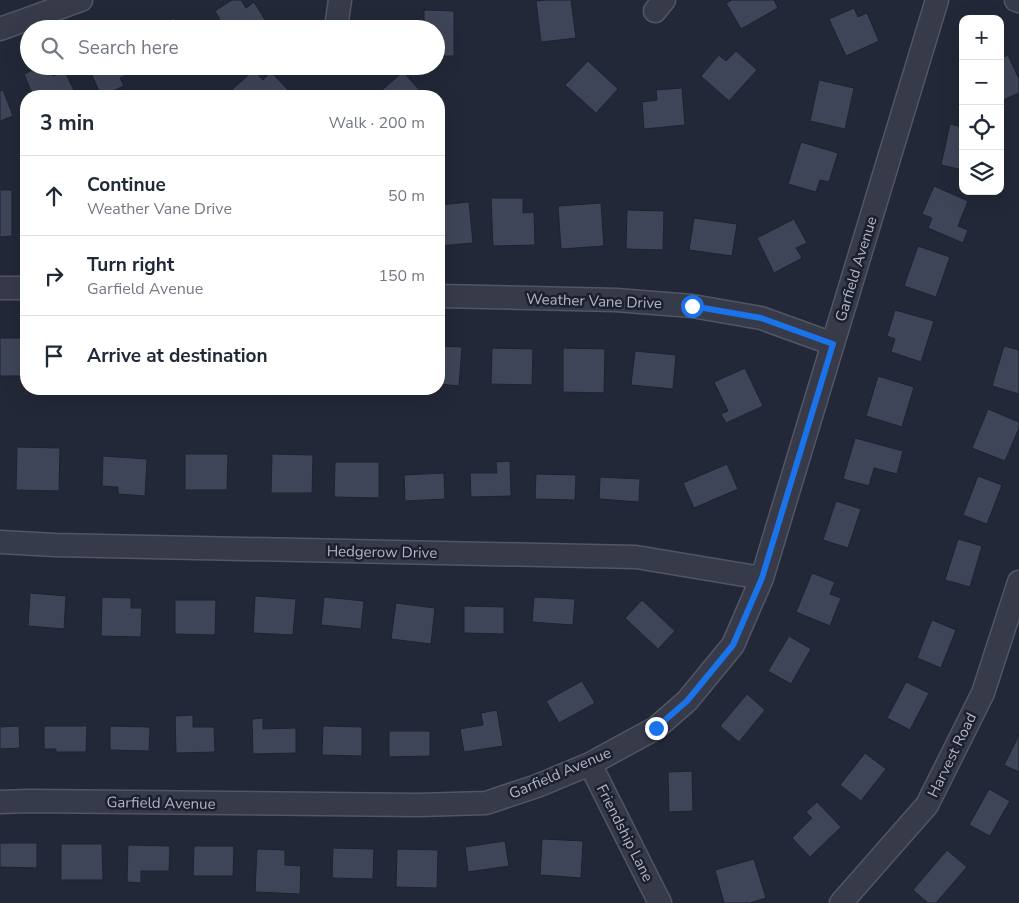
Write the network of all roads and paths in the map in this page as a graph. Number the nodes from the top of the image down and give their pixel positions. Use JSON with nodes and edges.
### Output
{"nodes":[{"id":1,"x":81,"y":0,"type":"edge"},
{"id":2,"x":340,"y":0,"type":"edge"},
{"id":3,"x":937,"y":0,"type":"edge"},
{"id":4,"x":25,"y":20,"type":"edge"},
{"id":5,"x":337,"y":20,"type":"edge"},
{"id":6,"x":20,"y":22,"type":"edge"},
{"id":7,"x":0,"y":29,"type":"edge"},
{"id":8,"x":0,"y":288,"type":"edge"},
{"id":9,"x":20,"y":288,"type":"edge"},
{"id":10,"x":445,"y":296,"type":"edge"},
{"id":11,"x":833,"y":344,"type":"junction"},
{"id":12,"x":0,"y":542,"type":"edge"},
{"id":13,"x":762,"y":578,"type":"junction"},
{"id":14,"x":1019,"y":582,"type":"edge"},
{"id":15,"x":590,"y":764,"type":"junction"},
{"id":16,"x":0,"y":802,"type":"edge"},
{"id":17,"x":660,"y":903,"type":"edge"},
{"id":18,"x":841,"y":903,"type":"edge"}],
"edges":[{"from":1,"to":4,"type":"street"},
{"from":2,"to":5,"type":"street"},
{"from":3,"to":11,"type":"street","name":"Garfield Avenue"},
{"from":6,"to":7,"type":"street"},
{"from":8,"to":9,"type":"street"},
{"from":10,"to":11,"type":"street","name":"Weather Vane Drive"},
{"from":11,"to":13,"type":"street","name":"Garfield Avenue"},
{"from":12,"to":13,"type":"street","name":"Hedgerow Drive"},
{"from":13,"to":15,"type":"street","name":"Garfield Avenue"},
{"from":14,"to":18,"type":"street","name":"Harvest Road"},
{"from":15,"to":16,"type":"street","name":"Garfield Avenue"},
{"from":15,"to":17,"type":"street","name":"Friendship Lane"}]}
